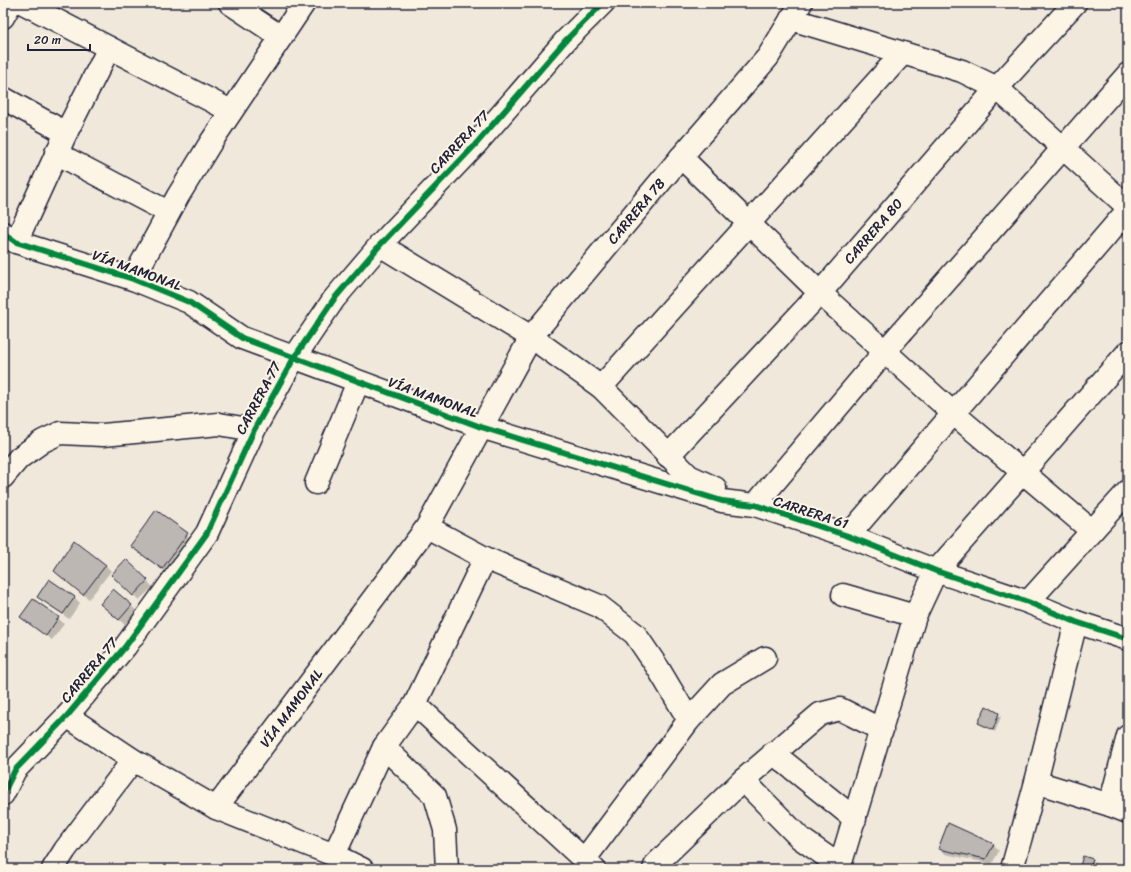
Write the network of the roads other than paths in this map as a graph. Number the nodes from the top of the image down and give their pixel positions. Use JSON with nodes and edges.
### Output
{"nodes":[{"id":1,"x":11,"y":3,"type":"edge"},
{"id":2,"x":23,"y":3,"type":"edge"},
{"id":3,"x":230,"y":3,"type":"edge"},
{"id":4,"x":304,"y":3,"type":"edge"},
{"id":5,"x":603,"y":3,"type":"edge"},
{"id":6,"x":1075,"y":3,"type":"edge"},
{"id":7,"x":796,"y":11,"type":"edge"},
{"id":8,"x":3,"y":17,"type":"edge"},
{"id":9,"x":281,"y":37,"type":"junction"},
{"id":10,"x":109,"y":48,"type":"junction"},
{"id":11,"x":902,"y":54,"type":"junction"},
{"id":12,"x":1128,"y":74,"type":"edge"},
{"id":13,"x":997,"y":88,"type":"junction"},
{"id":14,"x":3,"y":98,"type":"edge"},
{"id":15,"x":231,"y":111,"type":"junction"},
{"id":16,"x":66,"y":133,"type":"junction"},
{"id":17,"x":1061,"y":148,"type":"junction"},
{"id":18,"x":56,"y":153,"type":"junction"},
{"id":19,"x":680,"y":157,"type":"junction"},
{"id":20,"x":1128,"y":206,"type":"edge"},
{"id":21,"x":1128,"y":210,"type":"edge"},
{"id":22,"x":168,"y":212,"type":"junction"},
{"id":23,"x":750,"y":224,"type":"junction"},
{"id":24,"x":10,"y":238,"type":"edge"},
{"id":25,"x":380,"y":245,"type":"junction"},
{"id":26,"x":133,"y":279,"type":"junction"},
{"id":27,"x":820,"y":293,"type":"junction"},
{"id":28,"x":531,"y":337,"type":"junction"},
{"id":29,"x":885,"y":351,"type":"junction"},
{"id":30,"x":1128,"y":352,"type":"edge"},
{"id":31,"x":294,"y":358,"type":"junction"},
{"id":32,"x":358,"y":382,"type":"junction"},
{"id":33,"x":601,"y":387,"type":"junction"},
{"id":34,"x":954,"y":413,"type":"junction"},
{"id":35,"x":481,"y":427,"type":"junction"},
{"id":36,"x":254,"y":430,"type":"junction"},
{"id":37,"x":668,"y":456,"type":"junction"},
{"id":38,"x":1023,"y":471,"type":"junction"},
{"id":39,"x":3,"y":477,"type":"edge"},
{"id":40,"x":316,"y":483,"type":"dead end"},
{"id":41,"x":1128,"y":491,"type":"edge"},
{"id":42,"x":755,"y":505,"type":"junction"},
{"id":43,"x":427,"y":527,"type":"junction"},
{"id":44,"x":1092,"y":531,"type":"junction"},
{"id":45,"x":848,"y":536,"type":"junction"},
{"id":46,"x":485,"y":558,"type":"junction"},
{"id":47,"x":936,"y":572,"type":"junction"},
{"id":48,"x":843,"y":595,"type":"dead end"},
{"id":49,"x":1028,"y":602,"type":"junction"},
{"id":50,"x":915,"y":616,"type":"junction"},
{"id":51,"x":1076,"y":622,"type":"junction"},
{"id":52,"x":1127,"y":638,"type":"edge"},
{"id":53,"x":765,"y":658,"type":"dead end"},
{"id":54,"x":415,"y":704,"type":"junction"},
{"id":55,"x":66,"y":716,"type":"junction"},
{"id":56,"x":689,"y":720,"type":"junction"},
{"id":57,"x":882,"y":730,"type":"junction"},
{"id":58,"x":1128,"y":736,"type":"edge"},
{"id":59,"x":384,"y":747,"type":"junction"},
{"id":60,"x":773,"y":754,"type":"junction"},
{"id":61,"x":133,"y":760,"type":"junction"},
{"id":62,"x":743,"y":780,"type":"junction"},
{"id":63,"x":1036,"y":782,"type":"junction"},
{"id":64,"x":3,"y":794,"type":"edge"},
{"id":65,"x":216,"y":808,"type":"junction"},
{"id":66,"x":1119,"y":808,"type":"edge"},
{"id":67,"x":855,"y":819,"type":"junction"},
{"id":68,"x":334,"y":855,"type":"junction"},
{"id":69,"x":582,"y":863,"type":"edge"},
{"id":70,"x":840,"y":868,"type":"edge"},
{"id":71,"x":1017,"y":868,"type":"edge"},
{"id":72,"x":53,"y":869,"type":"edge"},
{"id":73,"x":362,"y":869,"type":"edge"},
{"id":74,"x":447,"y":869,"type":"edge"},
{"id":75,"x":654,"y":869,"type":"edge"}],
"edges":[{"from":1,"to":8,"type":"street"},
{"from":2,"to":10,"type":"street"},
{"from":3,"to":9,"type":"street"},
{"from":4,"to":9,"type":"street"},
{"from":5,"to":25,"type":"street","name":"CARRERA 77"},
{"from":6,"to":13,"type":"street","name":"CARRERA 80"},
{"from":7,"to":11,"type":"street"},
{"from":7,"to":19,"type":"street","name":"CARRERA 78"},
{"from":9,"to":15,"type":"street"},
{"from":10,"to":15,"type":"street"},
{"from":10,"to":16,"type":"street"},
{"from":11,"to":13,"type":"street"},
{"from":11,"to":23,"type":"street"},
{"from":12,"to":17,"type":"street"},
{"from":13,"to":17,"type":"street"},
{"from":13,"to":27,"type":"street","name":"CARRERA 80"},
{"from":14,"to":16,"type":"street"},
{"from":15,"to":22,"type":"street"},
{"from":16,"to":18,"type":"street"},
{"from":17,"to":20,"type":"street"},
{"from":17,"to":29,"type":"street"},
{"from":18,"to":22,"type":"street"},
{"from":18,"to":24,"type":"street"},
{"from":19,"to":23,"type":"street"},
{"from":19,"to":28,"type":"street","name":"CARRERA 78"},
{"from":21,"to":34,"type":"street"},
{"from":22,"to":26,"type":"street"},
{"from":23,"to":27,"type":"street"},
{"from":23,"to":33,"type":"street"},
{"from":24,"to":26,"type":"street","name":"VÍA MAMONAL"},
{"from":25,"to":28,"type":"street"},
{"from":25,"to":31,"type":"street","name":"CARRERA 77"},
{"from":26,"to":31,"type":"street","name":"VÍA MAMONAL"},
{"from":27,"to":29,"type":"street"},
{"from":27,"to":37,"type":"street","name":"CARRERA 80"},
{"from":28,"to":33,"type":"street"},
{"from":28,"to":35,"type":"street","name":"CARRERA 78"},
{"from":29,"to":34,"type":"street"},
{"from":29,"to":42,"type":"street"},
{"from":30,"to":38,"type":"street"},
{"from":31,"to":32,"type":"street","name":"VÍA MAMONAL"},
{"from":31,"to":36,"type":"street","name":"CARRERA 77"},
{"from":32,"to":35,"type":"street","name":"VÍA MAMONAL"},
{"from":32,"to":40,"type":"street"},
{"from":33,"to":37,"type":"street"},
{"from":34,"to":38,"type":"street"},
{"from":34,"to":45,"type":"street"},
{"from":35,"to":42,"type":"street","name":"CARRERA 61"},
{"from":35,"to":43,"type":"street","name":"VÍA MAMONAL"},
{"from":36,"to":39,"type":"street"},
{"from":36,"to":55,"type":"street","name":"CARRERA 77"},
{"from":37,"to":42,"type":"street"},
{"from":38,"to":44,"type":"street"},
{"from":38,"to":47,"type":"street"},
{"from":41,"to":44,"type":"street"},
{"from":42,"to":45,"type":"street","name":"CARRERA 61"},
{"from":43,"to":46,"type":"street"},
{"from":43,"to":65,"type":"street","name":"VÍA MAMONAL"},
{"from":44,"to":49,"type":"street"},
{"from":45,"to":47,"type":"street","name":"CARRERA 61"},
{"from":46,"to":54,"type":"street"},
{"from":46,"to":56,"type":"street"},
{"from":47,"to":49,"type":"street","name":"CARRERA 61"},
{"from":47,"to":50,"type":"street"},
{"from":48,"to":50,"type":"street"},
{"from":49,"to":51,"type":"street","name":"CARRERA 61"},
{"from":50,"to":57,"type":"street"},
{"from":51,"to":52,"type":"street","name":"CARRERA 61"},
{"from":51,"to":63,"type":"street"},
{"from":53,"to":56,"type":"street"},
{"from":54,"to":59,"type":"street"},
{"from":54,"to":69,"type":"street"},
{"from":55,"to":61,"type":"street"},
{"from":55,"to":64,"type":"street","name":"CARRERA 77"},
{"from":56,"to":69,"type":"street"},
{"from":57,"to":60,"type":"street"},
{"from":57,"to":67,"type":"street"},
{"from":58,"to":66,"type":"street"},
{"from":59,"to":68,"type":"street"},
{"from":59,"to":74,"type":"street"},
{"from":60,"to":62,"type":"street"},
{"from":60,"to":67,"type":"street"},
{"from":61,"to":65,"type":"street"},
{"from":61,"to":72,"type":"street"},
{"from":62,"to":70,"type":"street"},
{"from":62,"to":75,"type":"street"},
{"from":63,"to":66,"type":"street"},
{"from":63,"to":71,"type":"street"},
{"from":65,"to":68,"type":"street"},
{"from":67,"to":70,"type":"street"},
{"from":68,"to":73,"type":"street"}]}
